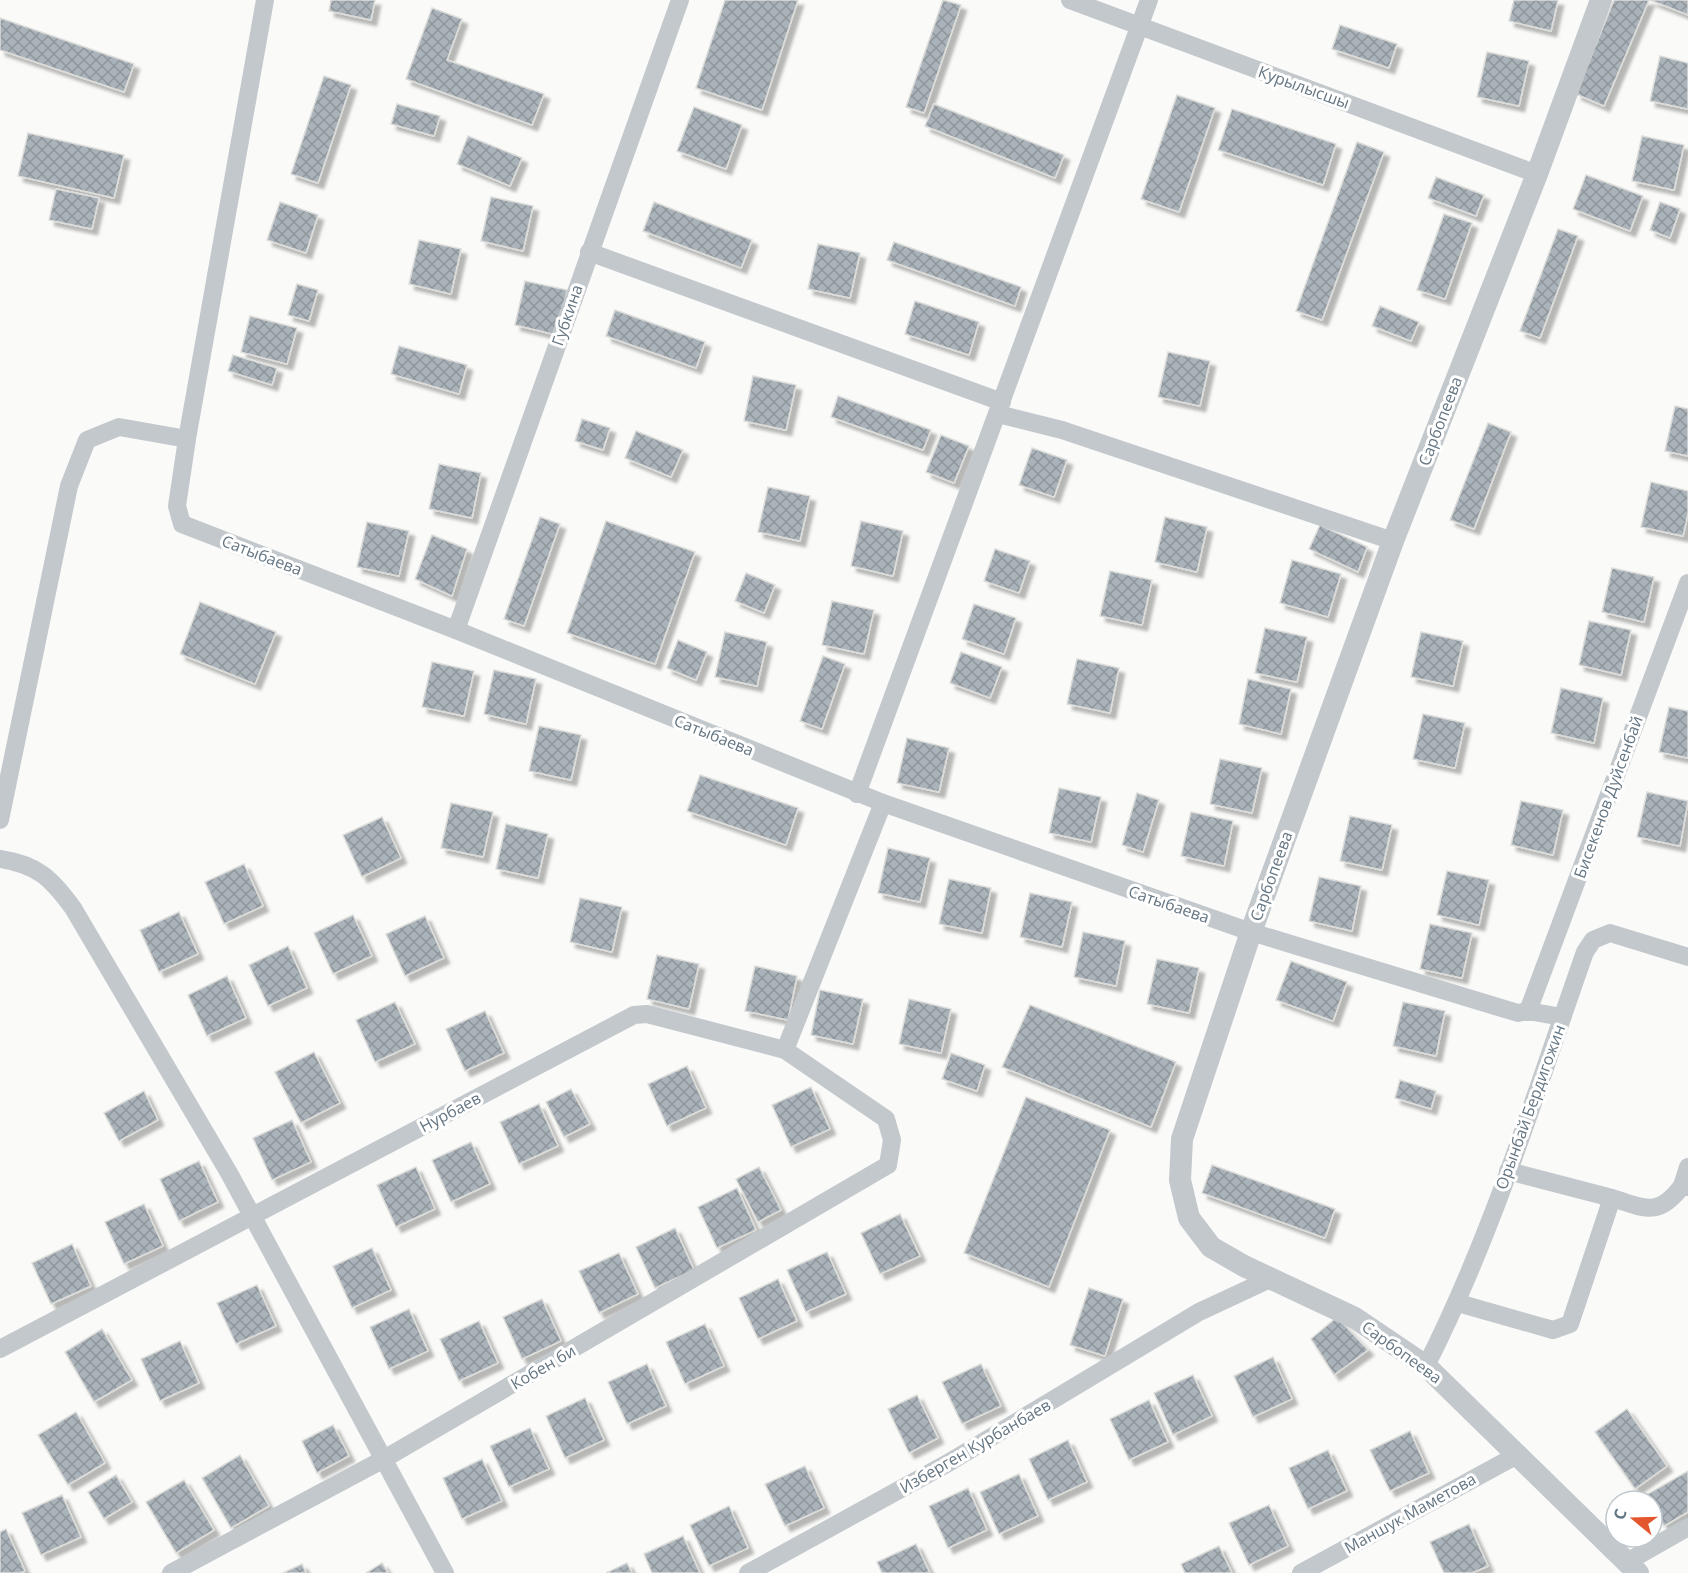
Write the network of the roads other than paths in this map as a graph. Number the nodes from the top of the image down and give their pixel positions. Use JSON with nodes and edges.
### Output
{"nodes":[{"id":1,"x":266,"y":0,"type":"edge"},
{"id":2,"x":680,"y":0,"type":"edge"},
{"id":3,"x":1070,"y":0,"type":"edge"},
{"id":4,"x":1149,"y":0,"type":"edge"},
{"id":5,"x":1601,"y":0,"type":"edge"},
{"id":6,"x":1140,"y":26,"type":"junction"},
{"id":7,"x":1537,"y":174,"type":"junction"},
{"id":8,"x":589,"y":252,"type":"junction"},
{"id":9,"x":1000,"y":408,"type":"junction"},
{"id":10,"x":187,"y":439,"type":"junction"},
{"id":11,"x":1393,"y":541,"type":"junction"},
{"id":12,"x":1688,"y":584,"type":"edge"},
{"id":13,"x":456,"y":630,"type":"junction"},
{"id":14,"x":857,"y":794,"type":"junction"},
{"id":15,"x":883,"y":803,"type":"junction"},
{"id":16,"x":0,"y":820,"type":"edge"},
{"id":17,"x":0,"y":859,"type":"edge"},
{"id":18,"x":1251,"y":932,"type":"junction"},
{"id":19,"x":1688,"y":957,"type":"edge"},
{"id":20,"x":1528,"y":1011,"type":"junction"},
{"id":21,"x":1562,"y":1017,"type":"junction"},
{"id":22,"x":785,"y":1050,"type":"junction"},
{"id":23,"x":892,"y":1140,"type":"joint"},
{"id":24,"x":1688,"y":1167,"type":"edge"},
{"id":25,"x":1508,"y":1171,"type":"junction"},
{"id":26,"x":1685,"y":1187,"type":"edge"},
{"id":27,"x":1612,"y":1198,"type":"junction"},
{"id":28,"x":253,"y":1217,"type":"junction"},
{"id":29,"x":1272,"y":1278,"type":"junction"},
{"id":30,"x":1458,"y":1303,"type":"junction"},
{"id":31,"x":0,"y":1349,"type":"edge"},
{"id":32,"x":1426,"y":1366,"type":"junction"},
{"id":33,"x":1519,"y":1454,"type":"junction"},
{"id":34,"x":384,"y":1460,"type":"junction"},
{"id":35,"x":1688,"y":1527,"type":"edge"},
{"id":36,"x":1632,"y":1567,"type":"edge"},
{"id":37,"x":171,"y":1573,"type":"edge"},
{"id":38,"x":445,"y":1573,"type":"edge"},
{"id":39,"x":748,"y":1573,"type":"edge"},
{"id":40,"x":1301,"y":1573,"type":"edge"}],
"edges":[{"from":1,"to":10,"type":"street"},
{"from":2,"to":8,"type":"street","name":"Губкина"},
{"from":3,"to":6,"type":"street","name":"Курылысшы"},
{"from":4,"to":6,"type":"street"},
{"from":5,"to":7,"type":"street","name":"Сарбопеева"},
{"from":6,"to":7,"type":"street","name":"Курылысшы"},
{"from":6,"to":9,"type":"street"},
{"from":7,"to":11,"type":"street","name":"Сарбопеева"},
{"from":8,"to":9,"type":"street"},
{"from":8,"to":13,"type":"street","name":"Губкина"},
{"from":9,"to":11,"type":"street"},
{"from":9,"to":14,"type":"street"},
{"from":10,"to":13,"type":"street","name":"Сатыбаева"},
{"from":10,"to":16,"type":"street"},
{"from":11,"to":18,"type":"street","name":"Сарбопеева"},
{"from":12,"to":20,"type":"street","name":"Бисекенов Дуйсенбай"},
{"from":13,"to":14,"type":"street","name":"Сатыбаева"},
{"from":14,"to":15,"type":"street","name":"Сатыбаева"},
{"from":15,"to":18,"type":"street","name":"Сатыбаева"},
{"from":15,"to":22,"type":"street"},
{"from":17,"to":28,"type":"street"},
{"from":18,"to":20,"type":"street","name":"Сатыбаева"},
{"from":18,"to":29,"type":"street","name":"Сарбопеева"},
{"from":19,"to":21,"type":"street","name":"Орынбай Бердигожин"},
{"from":20,"to":21,"type":"street","name":"Сатыбаева"},
{"from":21,"to":25,"type":"street","name":"Орынбай Бердигожин"},
{"from":22,"to":23,"type":"street","name":"Нурбаев"},
{"from":22,"to":28,"type":"street","name":"Нурбаев"},
{"from":23,"to":34,"type":"street","name":"Кобен би"},
{"from":24,"to":26,"type":"street"},
{"from":25,"to":27,"type":"street"},
{"from":25,"to":30,"type":"street","name":"Орынбай Бердигожин"},
{"from":26,"to":27,"type":"street"},
{"from":27,"to":30,"type":"street"},
{"from":28,"to":31,"type":"street","name":"Нурбаев"},
{"from":28,"to":34,"type":"street"},
{"from":29,"to":32,"type":"street","name":"Сарбопеева"},
{"from":29,"to":39,"type":"street","name":"Изберген Курбанбаев"},
{"from":30,"to":32,"type":"street","name":"Орынбай Бердигожин"},
{"from":32,"to":33,"type":"street","name":"Сарбопеева"},
{"from":33,"to":36,"type":"street","name":"Сарбопеева"},
{"from":33,"to":40,"type":"street","name":"Маншук Маметова"},
{"from":34,"to":37,"type":"street","name":"Кобен би"},
{"from":34,"to":38,"type":"street"},
{"from":35,"to":36,"type":"street"}]}
